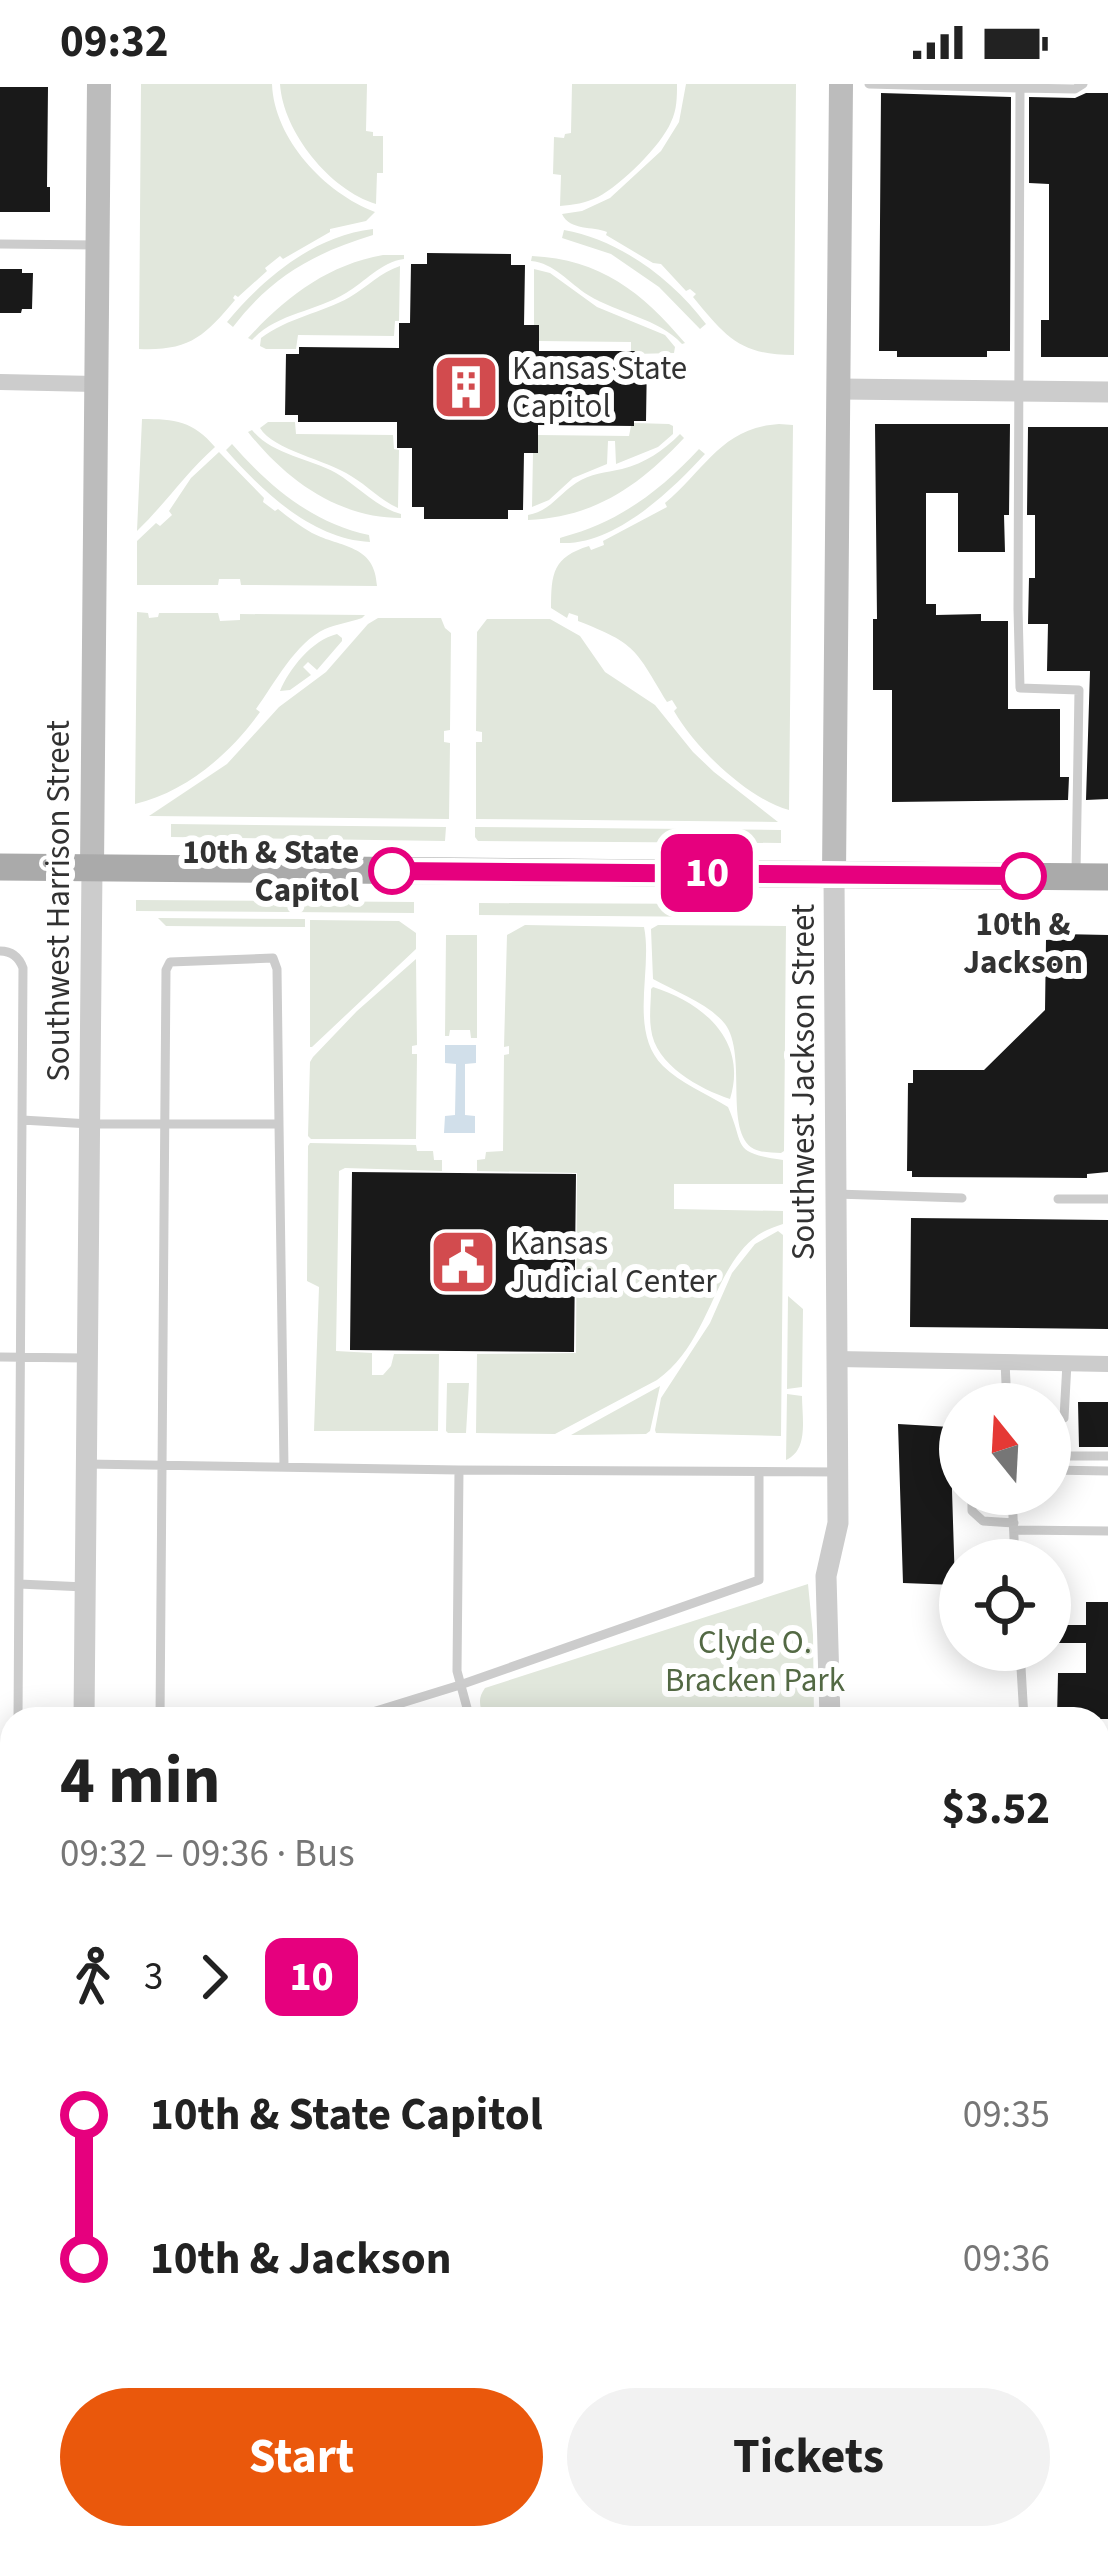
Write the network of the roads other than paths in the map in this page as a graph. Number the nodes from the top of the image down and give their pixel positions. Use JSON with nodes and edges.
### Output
{"nodes":[{"id":1,"x":99,"y":84,"type":"edge"},
{"id":2,"x":841,"y":84,"type":"edge"},
{"id":3,"x":868,"y":84,"type":"edge"},
{"id":4,"x":1083,"y":84,"type":"edge"},
{"id":5,"x":1020,"y":88,"type":"junction"},
{"id":6,"x":0,"y":244,"type":"edge"},
{"id":7,"x":96,"y":245,"type":"junction"},
{"id":8,"x":0,"y":382,"type":"edge"},
{"id":9,"x":95,"y":384,"type":"junction"},
{"id":10,"x":840,"y":389,"type":"junction"},
{"id":11,"x":1020,"y":391,"type":"junction"},
{"id":12,"x":1108,"y":392,"type":"edge"},
{"id":13,"x":0,"y":867,"type":"edge"},
{"id":14,"x":92,"y":868,"type":"junction"},
{"id":15,"x":834,"y":875,"type":"junction"},
{"id":16,"x":1076,"y":877,"type":"junction"},
{"id":17,"x":1108,"y":877,"type":"edge"},
{"id":18,"x":0,"y":951,"type":"edge"},
{"id":19,"x":22,"y":1120,"type":"junction"},
{"id":20,"x":89,"y":1124,"type":"junction"},
{"id":21,"x":167,"y":1124,"type":"junction"},
{"id":22,"x":279,"y":1124,"type":"junction"},
{"id":23,"x":836,"y":1194,"type":"junction"},
{"id":24,"x":962,"y":1198,"type":"dead end"},
{"id":25,"x":1058,"y":1199,"type":"dead end"},
{"id":26,"x":1108,"y":1199,"type":"edge"},
{"id":27,"x":0,"y":1357,"type":"edge"},
{"id":28,"x":20,"y":1357,"type":"junction"},
{"id":29,"x":87,"y":1358,"type":"junction"},
{"id":30,"x":837,"y":1359,"type":"junction"},
{"id":31,"x":1005,"y":1362,"type":"junction"},
{"id":32,"x":1067,"y":1363,"type":"junction"},
{"id":33,"x":1108,"y":1364,"type":"edge"},
{"id":34,"x":1006,"y":1383,"type":"edge"},
{"id":35,"x":1066,"y":1383,"type":"edge"},
{"id":36,"x":1071,"y":1456,"type":"edge"},
{"id":37,"x":1108,"y":1456,"type":"edge"},
{"id":38,"x":86,"y":1464,"type":"junction"},
{"id":39,"x":163,"y":1465,"type":"junction"},
{"id":40,"x":284,"y":1467,"type":"junction"},
{"id":41,"x":458,"y":1470,"type":"junction"},
{"id":42,"x":1071,"y":1471,"type":"edge"},
{"id":43,"x":759,"y":1472,"type":"junction"},
{"id":44,"x":838,"y":1472,"type":"junction"},
{"id":45,"x":1108,"y":1472,"type":"edge"},
{"id":46,"x":977,"y":1515,"type":"edge"},
{"id":47,"x":1013,"y":1515,"type":"edge"},
{"id":48,"x":1014,"y":1527,"type":"junction"},
{"id":49,"x":1108,"y":1531,"type":"edge"},
{"id":50,"x":1015,"y":1539,"type":"edge"},
{"id":51,"x":19,"y":1584,"type":"junction"},
{"id":52,"x":85,"y":1587,"type":"junction"},
{"id":53,"x":1021,"y":1671,"type":"edge"},
{"id":54,"x":460,"y":1685,"type":"junction"},
{"id":55,"x":18,"y":1707,"type":"edge"},
{"id":56,"x":84,"y":1707,"type":"edge"},
{"id":57,"x":160,"y":1707,"type":"edge"},
{"id":58,"x":389,"y":1707,"type":"edge"},
{"id":59,"x":466,"y":1707,"type":"edge"},
{"id":60,"x":830,"y":1707,"type":"edge"},
{"id":61,"x":1023,"y":1707,"type":"edge"}],
"edges":[{"from":1,"to":7,"type":"main road","name":"Southwest Harrison Street"},
{"from":2,"to":10,"type":"main road","name":"Southwest Jackson Street"},
{"from":3,"to":5,"type":"lane"},
{"from":4,"to":5,"type":"lane"},
{"from":5,"to":11,"type":"lane"},
{"from":6,"to":7,"type":"lane"},
{"from":7,"to":9,"type":"main road","name":"Southwest Harrison Street"},
{"from":8,"to":9,"type":"street"},
{"from":9,"to":14,"type":"main road","name":"Southwest Harrison Street"},
{"from":10,"to":11,"type":"street"},
{"from":10,"to":15,"type":"main road","name":"Southwest Jackson Street"},
{"from":11,"to":12,"type":"street"},
{"from":11,"to":16,"type":"lane"},
{"from":13,"to":14,"type":"main road"},
{"from":14,"to":15,"type":"main road"},
{"from":14,"to":20,"type":"street","name":"Southwest Harrison Street"},
{"from":15,"to":16,"type":"main road"},
{"from":15,"to":23,"type":"street","name":"Southwest Jackson Street"},
{"from":16,"to":17,"type":"main road"},
{"from":18,"to":19,"type":"lane"},
{"from":19,"to":20,"type":"lane"},
{"from":19,"to":28,"type":"lane"},
{"from":20,"to":21,"type":"lane"},
{"from":20,"to":29,"type":"street","name":"Southwest Harrison Street"},
{"from":21,"to":22,"type":"lane"},
{"from":21,"to":22,"type":"lane"},
{"from":21,"to":39,"type":"lane"},
{"from":22,"to":40,"type":"lane"},
{"from":23,"to":24,"type":"lane"},
{"from":23,"to":30,"type":"street","name":"Southwest Jackson Street"},
{"from":25,"to":26,"type":"lane"},
{"from":27,"to":28,"type":"lane"},
{"from":28,"to":29,"type":"lane"},
{"from":28,"to":51,"type":"lane"},
{"from":29,"to":38,"type":"street","name":"Southwest Harrison Street"},
{"from":30,"to":31,"type":"street"},
{"from":30,"to":44,"type":"street","name":"Southwest Jackson Street"},
{"from":31,"to":32,"type":"street"},
{"from":31,"to":34,"type":"lane"},
{"from":32,"to":33,"type":"street"},
{"from":32,"to":35,"type":"lane"},
{"from":36,"to":37,"type":"lane"},
{"from":38,"to":39,"type":"lane"},
{"from":38,"to":52,"type":"street","name":"Southwest Harrison Street"},
{"from":39,"to":40,"type":"lane"},
{"from":39,"to":57,"type":"lane"},
{"from":40,"to":41,"type":"lane"},
{"from":41,"to":43,"type":"lane"},
{"from":41,"to":54,"type":"lane"},
{"from":42,"to":45,"type":"lane"},
{"from":43,"to":44,"type":"lane"},
{"from":43,"to":54,"type":"lane"},
{"from":44,"to":60,"type":"street","name":"Southwest Jackson Street"},
{"from":46,"to":48,"type":"lane"},
{"from":47,"to":48,"type":"lane"},
{"from":48,"to":49,"type":"lane"},
{"from":48,"to":50,"type":"lane"},
{"from":51,"to":52,"type":"lane"},
{"from":51,"to":55,"type":"lane"},
{"from":52,"to":56,"type":"street","name":"Southwest Harrison Street"},
{"from":53,"to":61,"type":"lane"},
{"from":54,"to":58,"type":"lane"},
{"from":54,"to":59,"type":"lane"}]}
